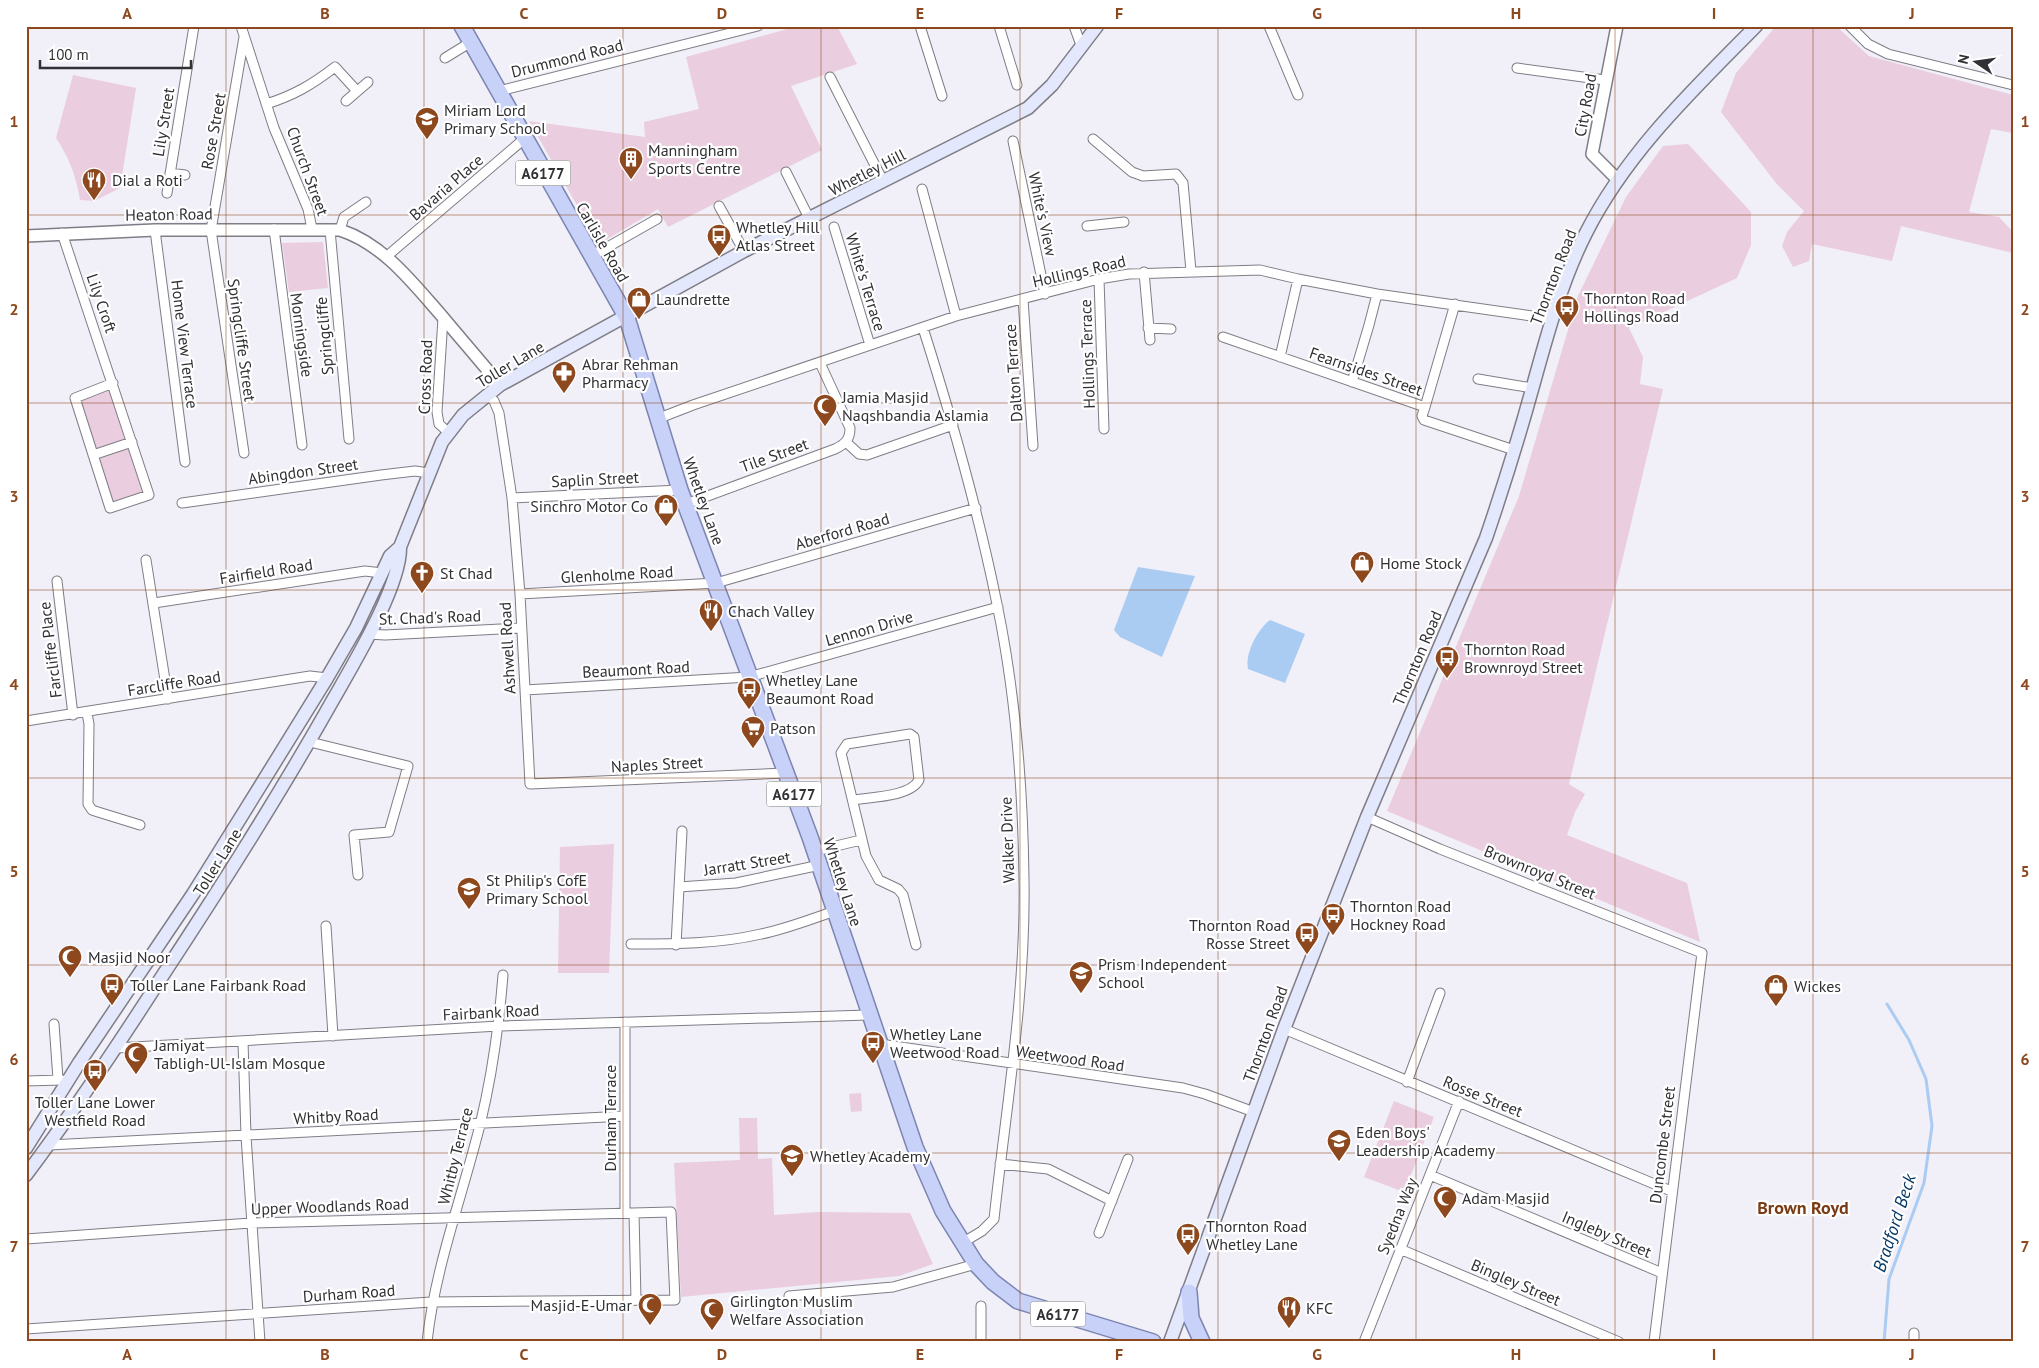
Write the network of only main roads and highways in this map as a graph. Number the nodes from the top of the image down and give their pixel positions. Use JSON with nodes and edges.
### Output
{"nodes":[{"id":1,"x":462,"y":26,"type":"edge"},
{"id":2,"x":1097,"y":26,"type":"edge"},
{"id":3,"x":1756,"y":26,"type":"edge"},
{"id":4,"x":627,"y":318,"type":"junction"},
{"id":5,"x":388,"y":575,"type":"junction"},
{"id":6,"x":356,"y":628,"type":"junction"},
{"id":7,"x":369,"y":634,"type":"junction"},
{"id":8,"x":328,"y":678,"type":"junction"},
{"id":9,"x":345,"y":680,"type":"junction"},
{"id":10,"x":193,"y":894,"type":"junction"},
{"id":11,"x":210,"y":904,"type":"junction"},
{"id":12,"x":154,"y":954,"type":"junction"},
{"id":13,"x":171,"y":964,"type":"junction"},
{"id":14,"x":96,"y":1038,"type":"junction"},
{"id":15,"x":116,"y":1048,"type":"junction"},
{"id":16,"x":34,"y":1136,"type":"junction"},
{"id":17,"x":49,"y":1145,"type":"junction"},
{"id":18,"x":26,"y":1148,"type":"edge"},
{"id":19,"x":26,"y":1175,"type":"edge"},
{"id":20,"x":1189,"y":1292,"type":"junction"},
{"id":21,"x":1153,"y":1342,"type":"edge"},
{"id":22,"x":1170,"y":1342,"type":"edge"},
{"id":23,"x":1202,"y":1342,"type":"edge"}],
"edges":[{"from":1,"to":4,"type":"main road","name":"Carlisle Road","number":"A6177"},
{"from":2,"to":4,"type":"main road","name":"Whetley Hill"},
{"from":3,"to":20,"type":"main road","name":"Thornton Road"},
{"from":4,"to":5,"type":"main road","name":"Toller Lane"},
{"from":4,"to":21,"type":"main road","name":"Whetley Lane","number":"A6177"},
{"from":5,"to":6,"type":"main road","name":"Toller Lane"},
{"from":5,"to":7,"type":"main road","name":"Toller Lane"},
{"from":6,"to":7,"type":"main road"},
{"from":6,"to":8,"type":"main road","name":"Toller Lane"},
{"from":7,"to":9,"type":"main road","name":"Toller Lane"},
{"from":8,"to":9,"type":"main road"},
{"from":8,"to":10,"type":"main road","name":"Toller Lane"},
{"from":9,"to":11,"type":"main road","name":"Toller Lane"},
{"from":10,"to":11,"type":"main road"},
{"from":10,"to":12,"type":"main road","name":"Toller Lane"},
{"from":11,"to":13,"type":"main road","name":"Toller Lane"},
{"from":12,"to":13,"type":"main road"},
{"from":12,"to":14,"type":"main road","name":"Toller Lane"},
{"from":13,"to":15,"type":"main road","name":"Toller Lane"},
{"from":14,"to":15,"type":"main road"},
{"from":14,"to":16,"type":"main road","name":"Toller Lane"},
{"from":15,"to":17,"type":"main road","name":"Toller Lane"},
{"from":16,"to":17,"type":"main road"},
{"from":16,"to":18,"type":"main road","name":"Toller Lane"},
{"from":17,"to":19,"type":"main road","name":"Toller Lane"},
{"from":20,"to":22,"type":"main road","name":"Thornton Road"},
{"from":20,"to":23,"type":"main road"}]}
